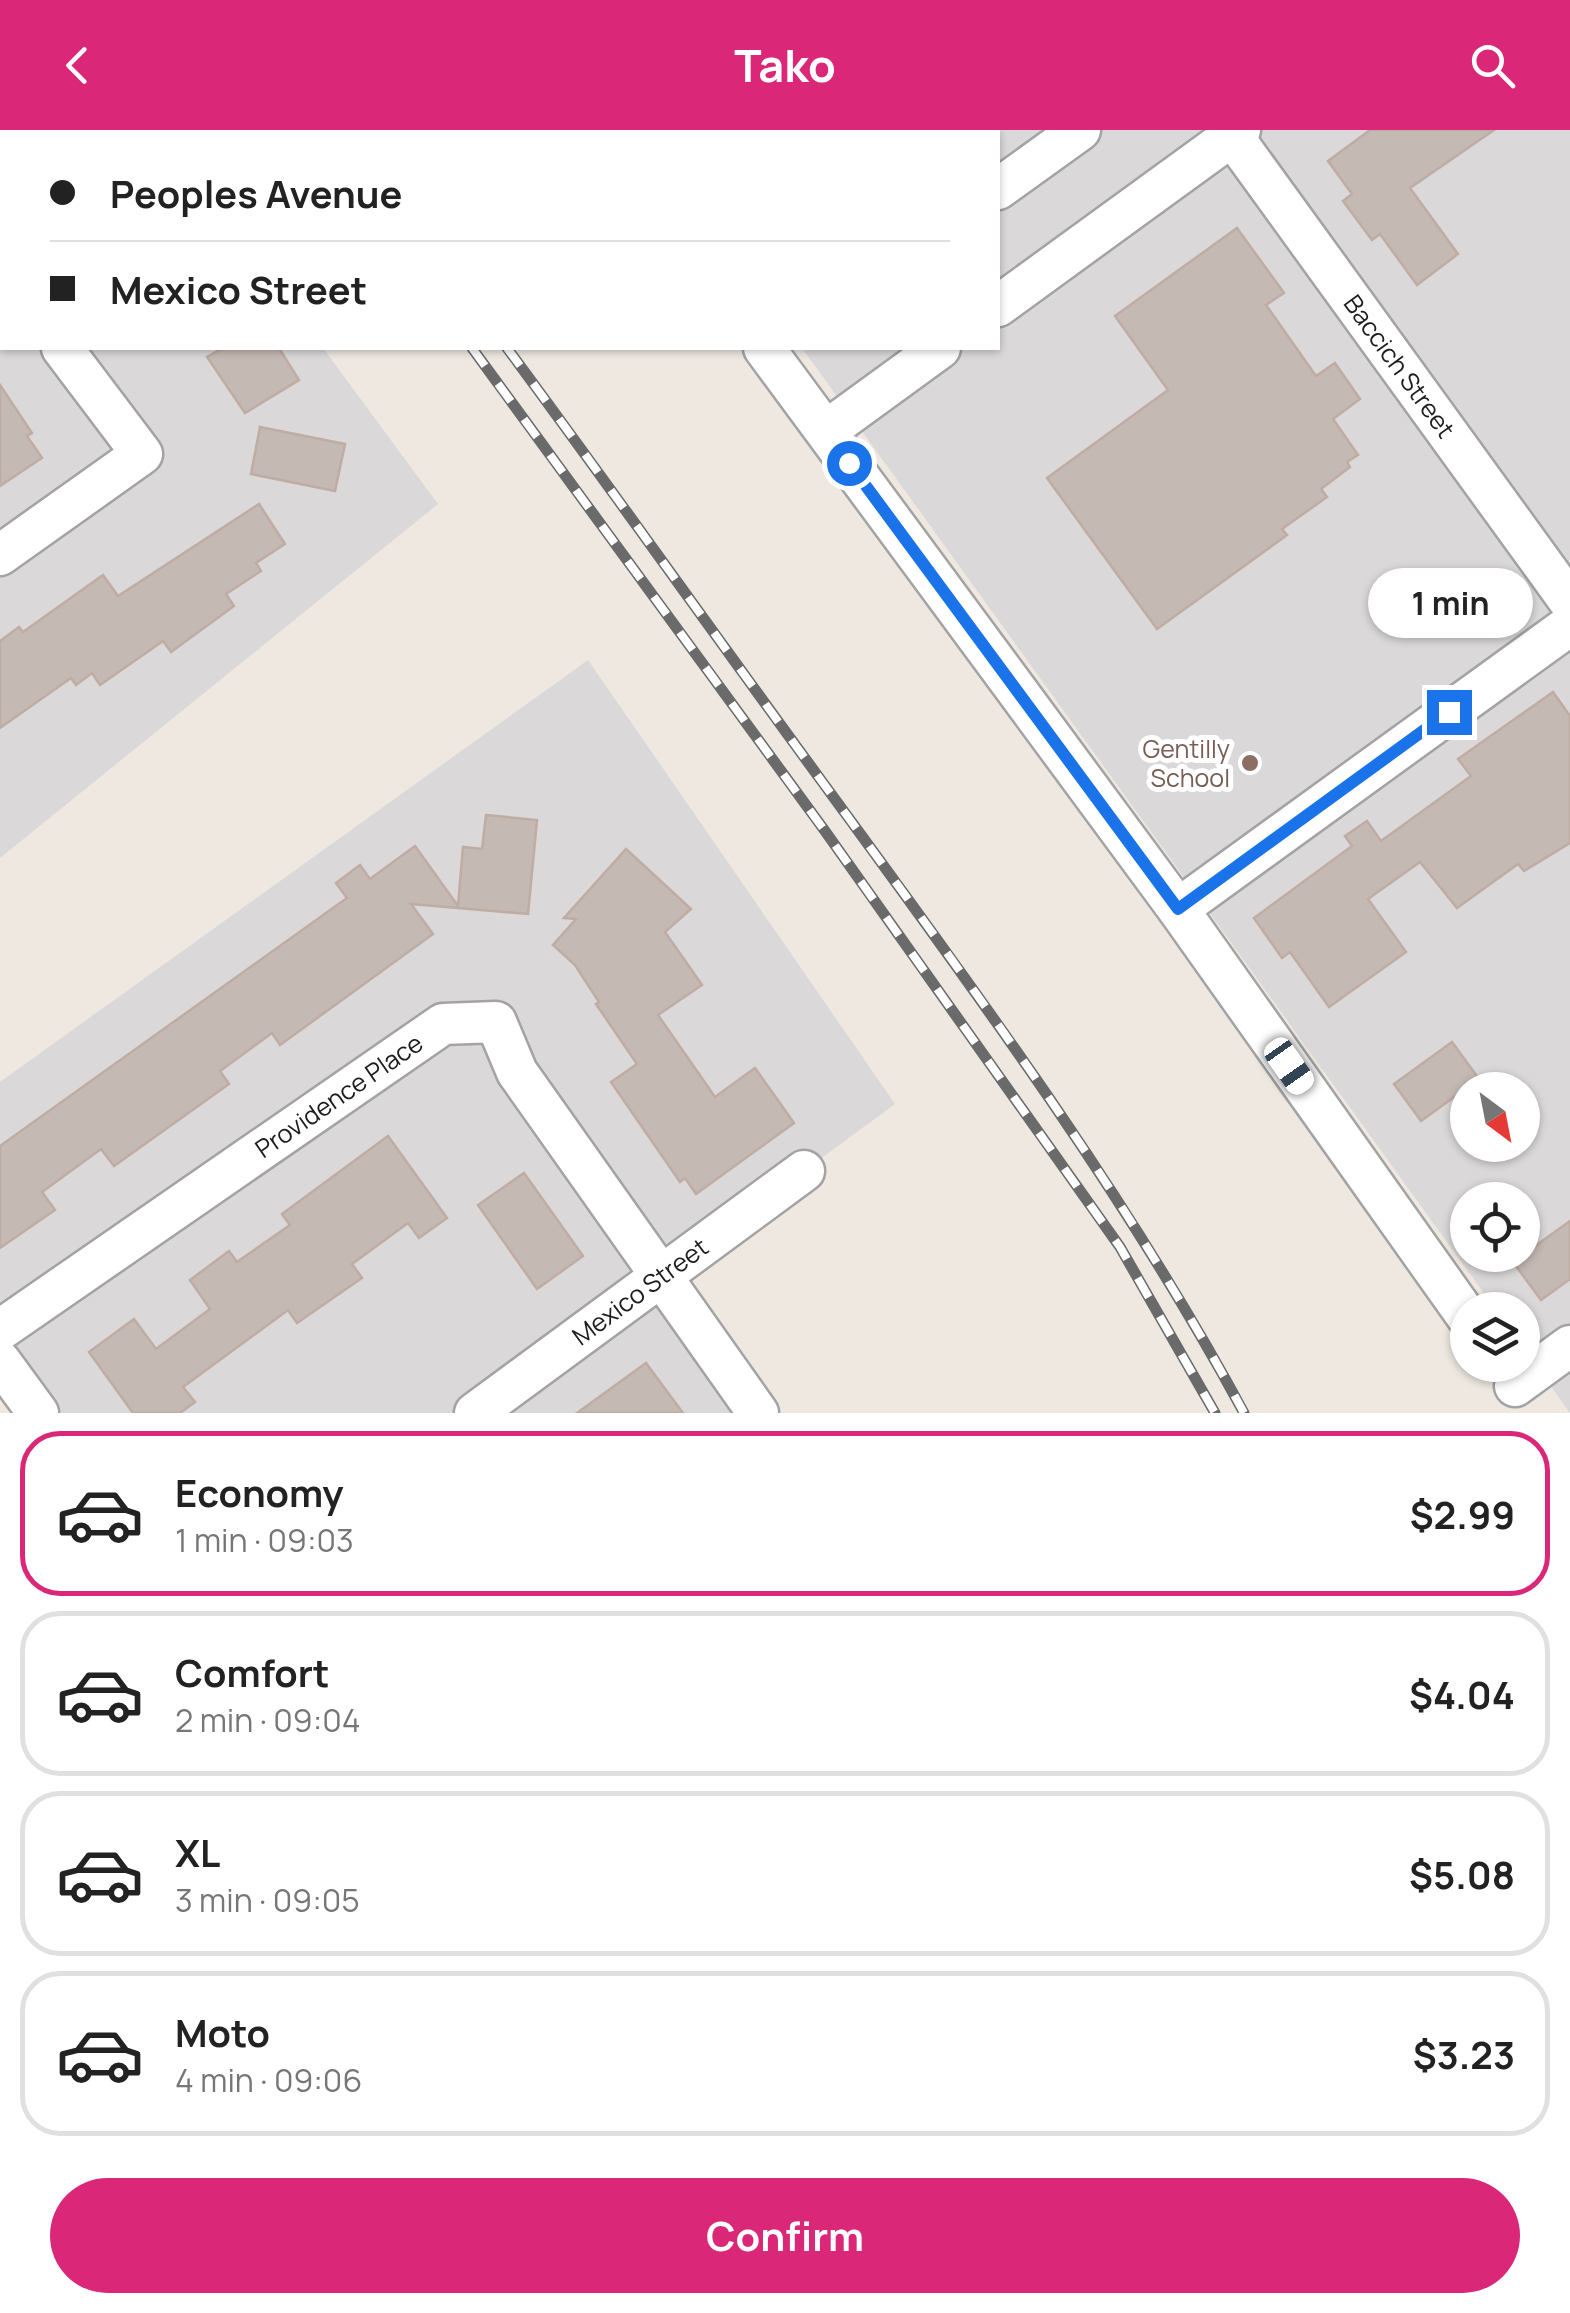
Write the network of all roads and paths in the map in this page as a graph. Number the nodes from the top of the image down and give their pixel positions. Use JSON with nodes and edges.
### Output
{"nodes":[{"id":1,"x":1080,"y":130,"type":"edge"},
{"id":2,"x":1233,"y":132,"type":"edge"},
{"id":3,"x":1000,"y":189,"type":"edge"},
{"id":4,"x":1000,"y":305,"type":"edge"},
{"id":5,"x":64,"y":350,"type":"edge"},
{"id":6,"x":770,"y":350,"type":"edge"},
{"id":7,"x":937,"y":350,"type":"edge"},
{"id":8,"x":826,"y":431,"type":"junction"},
{"id":9,"x":0,"y":555,"type":"edge"},
{"id":10,"x":1570,"y":602,"type":"edge"},
{"id":11,"x":1570,"y":625,"type":"edge"},
{"id":12,"x":1178,"y":909,"type":"junction"},
{"id":13,"x":804,"y":1171,"type":"dead end"},
{"id":14,"x":661,"y":1276,"type":"junction"},
{"id":15,"x":1450,"y":1293,"type":"edge"},
{"id":16,"x":0,"y":1330,"type":"edge"},
{"id":17,"x":1570,"y":1346,"type":"edge"},
{"id":18,"x":0,"y":1361,"type":"edge"},
{"id":19,"x":1517,"y":1388,"type":"edge"},
{"id":20,"x":38,"y":1413,"type":"edge"},
{"id":21,"x":475,"y":1413,"type":"edge"},
{"id":22,"x":758,"y":1413,"type":"edge"}],
"edges":[{"from":1,"to":3,"type":"street"},
{"from":2,"to":4,"type":"street"},
{"from":2,"to":10,"type":"street","name":"Baccich Street"},
{"from":5,"to":9,"type":"street"},
{"from":6,"to":8,"type":"street"},
{"from":7,"to":8,"type":"street"},
{"from":8,"to":12,"type":"street"},
{"from":11,"to":12,"type":"street"},
{"from":12,"to":15,"type":"street"},
{"from":13,"to":14,"type":"street","name":"Mexico Street"},
{"from":14,"to":16,"type":"street","name":"Providence Place"},
{"from":14,"to":21,"type":"street","name":"Mexico Street"},
{"from":14,"to":22,"type":"street","name":"Providence Place"},
{"from":17,"to":19,"type":"street"},
{"from":18,"to":20,"type":"street"}]}
